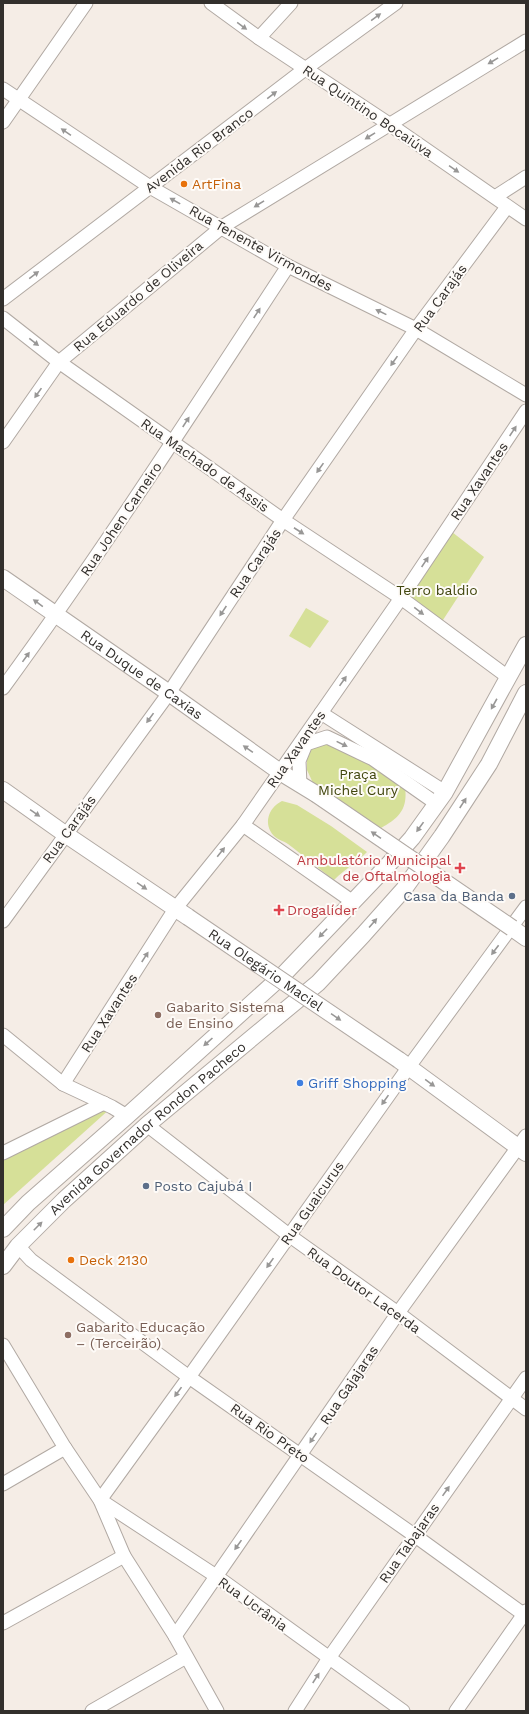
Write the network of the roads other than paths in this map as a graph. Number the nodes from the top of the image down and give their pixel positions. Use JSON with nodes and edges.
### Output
{"nodes":[{"id":1,"x":86,"y":3,"type":"edge"},
{"id":2,"x":211,"y":3,"type":"edge"},
{"id":3,"x":291,"y":3,"type":"edge"},
{"id":4,"x":396,"y":3,"type":"edge"},
{"id":5,"x":259,"y":38,"type":"junction"},
{"id":6,"x":526,"y":41,"type":"edge"},
{"id":7,"x":305,"y":69,"type":"junction"},
{"id":8,"x":3,"y":89,"type":"edge"},
{"id":9,"x":19,"y":100,"type":"junction"},
{"id":10,"x":3,"y":122,"type":"edge"},
{"id":11,"x":389,"y":124,"type":"junction"},
{"id":12,"x":526,"y":177,"type":"edge"},
{"id":13,"x":150,"y":187,"type":"junction"},
{"id":14,"x":495,"y":197,"type":"junction"},
{"id":15,"x":507,"y":206,"type":"junction"},
{"id":16,"x":526,"y":219,"type":"edge"},
{"id":17,"x":222,"y":227,"type":"junction"},
{"id":18,"x":288,"y":266,"type":"junction"},
{"id":19,"x":3,"y":298,"type":"edge"},
{"id":20,"x":3,"y":318,"type":"edge"},
{"id":21,"x":416,"y":329,"type":"junction"},
{"id":22,"x":59,"y":362,"type":"junction"},
{"id":23,"x":526,"y":395,"type":"edge"},
{"id":24,"x":526,"y":411,"type":"edge"},
{"id":25,"x":3,"y":442,"type":"edge"},
{"id":26,"x":173,"y":442,"type":"junction"},
{"id":27,"x":283,"y":520,"type":"junction"},
{"id":28,"x":3,"y":578,"type":"edge"},
{"id":29,"x":401,"y":598,"type":"junction"},
{"id":30,"x":56,"y":616,"type":"junction"},
{"id":31,"x":526,"y":645,"type":"edge"},
{"id":32,"x":508,"y":677,"type":"junction"},
{"id":33,"x":3,"y":688,"type":"edge"},
{"id":34,"x":169,"y":693,"type":"junction"},
{"id":35,"x":526,"y":693,"type":"edge"},
{"id":36,"x":321,"y":713,"type":"junction"},
{"id":37,"x":280,"y":772,"type":"junction"},
{"id":38,"x":300,"y":785,"type":"junction"},
{"id":39,"x":3,"y":790,"type":"edge"},
{"id":40,"x":441,"y":798,"type":"junction"},
{"id":41,"x":243,"y":825,"type":"junction"},
{"id":42,"x":65,"y":834,"type":"junction"},
{"id":43,"x":353,"y":902,"type":"junction"},
{"id":44,"x":526,"y":907,"type":"edge"},
{"id":45,"x":182,"y":913,"type":"junction"},
{"id":46,"x":3,"y":921,"type":"edge"},
{"id":47,"x":512,"y":928,"type":"junction"},
{"id":48,"x":526,"y":938,"type":"edge"},
{"id":49,"x":3,"y":1035,"type":"edge"},
{"id":50,"x":403,"y":1064,"type":"junction"},
{"id":51,"x":63,"y":1084,"type":"junction"},
{"id":52,"x":104,"y":1103,"type":"junction"},
{"id":53,"x":127,"y":1116,"type":"junction"},
{"id":54,"x":147,"y":1125,"type":"junction"},
{"id":55,"x":523,"y":1145,"type":"edge"},
{"id":56,"x":3,"y":1153,"type":"edge"},
{"id":57,"x":3,"y":1229,"type":"edge"},
{"id":58,"x":290,"y":1236,"type":"junction"},
{"id":59,"x":18,"y":1246,"type":"junction"},
{"id":60,"x":3,"y":1266,"type":"edge"},
{"id":61,"x":398,"y":1314,"type":"junction"},
{"id":62,"x":3,"y":1345,"type":"edge"},
{"id":63,"x":189,"y":1377,"type":"junction"},
{"id":64,"x":526,"y":1378,"type":"edge"},
{"id":65,"x":511,"y":1399,"type":"junction"},
{"id":66,"x":526,"y":1410,"type":"edge"},
{"id":67,"x":64,"y":1448,"type":"junction"},
{"id":68,"x":301,"y":1455,"type":"junction"},
{"id":69,"x":3,"y":1484,"type":"edge"},
{"id":70,"x":100,"y":1500,"type":"junction"},
{"id":71,"x":414,"y":1535,"type":"junction"},
{"id":72,"x":124,"y":1556,"type":"junction"},
{"id":73,"x":216,"y":1576,"type":"junction"},
{"id":74,"x":525,"y":1614,"type":"edge"},
{"id":75,"x":3,"y":1623,"type":"edge"},
{"id":76,"x":175,"y":1636,"type":"junction"},
{"id":77,"x":186,"y":1657,"type":"junction"},
{"id":78,"x":329,"y":1658,"type":"junction"},
{"id":79,"x":92,"y":1711,"type":"edge"},
{"id":80,"x":218,"y":1711,"type":"edge"},
{"id":81,"x":295,"y":1711,"type":"edge"},
{"id":82,"x":403,"y":1711,"type":"edge"},
{"id":83,"x":456,"y":1711,"type":"edge"}],
"edges":[{"from":1,"to":9,"type":"street"},
{"from":2,"to":5,"type":"street","name":"Rua Quintino Bocaiúva","one_way":true},
{"from":3,"to":5,"type":"street"},
{"from":7,"to":4,"type":"street","name":"Avenida Rio Branco","one_way":true},
{"from":5,"to":7,"type":"street","name":"Rua Quintino Bocaiúva"},
{"from":6,"to":11,"type":"street","name":"Rua Eduardo de Oliveira","one_way":true},
{"from":7,"to":11,"type":"street","name":"Rua Quintino Bocaiúva"},
{"from":13,"to":7,"type":"street","name":"Avenida Rio Branco","one_way":true},
{"from":8,"to":9,"type":"street","name":"Rua Tenente Virmondes"},
{"from":9,"to":10,"type":"street"},
{"from":13,"to":9,"type":"street","name":"Rua Tenente Virmondes","one_way":true},
{"from":11,"to":14,"type":"street","name":"Rua Quintino Bocaiúva","one_way":true},
{"from":11,"to":17,"type":"street","name":"Rua Eduardo de Oliveira","one_way":true},
{"from":12,"to":14,"type":"street"},
{"from":17,"to":13,"type":"street","name":"Rua Tenente Virmondes","one_way":true},
{"from":19,"to":13,"type":"street","name":"Avenida Rio Branco","one_way":true},
{"from":14,"to":15,"type":"street","name":"Rua Quintino Bocaiúva"},
{"from":15,"to":16,"type":"street","name":"Rua Quintino Bocaiúva"},
{"from":15,"to":21,"type":"street","name":"Rua Carajás"},
{"from":17,"to":18,"type":"street","name":"Rua Tenente Virmondes"},
{"from":17,"to":22,"type":"street","name":"Rua Eduardo de Oliveira"},
{"from":21,"to":18,"type":"street","name":"Rua Tenente Virmondes","one_way":true},
{"from":26,"to":18,"type":"street","name":"Rua Johen Carneiro","one_way":true},
{"from":20,"to":22,"type":"street","name":"Rua Machado de Assis","one_way":true},
{"from":21,"to":23,"type":"street","name":"Rua Tenente Virmondes"},
{"from":21,"to":27,"type":"street","name":"Rua Carajás","one_way":true},
{"from":22,"to":25,"type":"street","name":"Rua Eduardo de Oliveira","one_way":true},
{"from":22,"to":26,"type":"street","name":"Rua Machado de Assis"},
{"from":29,"to":24,"type":"street","name":"Rua Xavantes","one_way":true},
{"from":26,"to":27,"type":"street","name":"Rua Machado de Assis"},
{"from":26,"to":30,"type":"street","name":"Rua Johen Carneiro"},
{"from":27,"to":29,"type":"street","name":"Rua Machado de Assis","one_way":true},
{"from":27,"to":34,"type":"street","name":"Rua Carajás","one_way":true},
{"from":30,"to":28,"type":"main road","name":"Rua Duque de Caxias","one_way":true},
{"from":29,"to":32,"type":"street","name":"Rua Machado de Assis","one_way":true},
{"from":36,"to":29,"type":"street","name":"Rua Xavantes","one_way":true},
{"from":33,"to":30,"type":"street","name":"Rua Johen Carneiro","one_way":true},
{"from":30,"to":34,"type":"main road","name":"Rua Duque de Caxias"},
{"from":31,"to":32,"type":"main road","name":"Avenida Governador Rondon Pacheco"},
{"from":32,"to":40,"type":"main road","name":"Avenida Governador Rondon Pacheco","one_way":true},
{"from":37,"to":34,"type":"main road","name":"Rua Duque de Caxias","one_way":true},
{"from":34,"to":42,"type":"street","name":"Rua Carajás","one_way":true},
{"from":54,"to":35,"type":"main road","name":"Avenida Governador Rondon Pacheco","one_way":true},
{"from":36,"to":37,"type":"street","name":"Rua Xavantes"},
{"from":36,"to":40,"type":"street"},
{"from":37,"to":38,"type":"main road","name":"Rua Duque de Caxias"},
{"from":37,"to":41,"type":"street","name":"Rua Xavantes"},
{"from":38,"to":40,"type":"street","one_way":true},
{"from":47,"to":38,"type":"main road","name":"Rua Duque de Caxias","one_way":true,"bridge":true},
{"from":39,"to":42,"type":"main road","name":"Rua Olegário Maciel","one_way":true},
{"from":40,"to":43,"type":"main road","name":"Avenida Governador Rondon Pacheco","one_way":true},
{"from":41,"to":43,"type":"street"},
{"from":45,"to":41,"type":"street","name":"Rua Xavantes","one_way":true},
{"from":42,"to":45,"type":"main road","name":"Rua Olegário Maciel","one_way":true},
{"from":42,"to":46,"type":"street","name":"Rua Carajás"},
{"from":43,"to":53,"type":"main road","name":"Avenida Governador Rondon Pacheco","one_way":true},
{"from":44,"to":47,"type":"street","name":"Rua Guaicurus"},
{"from":45,"to":50,"type":"main road","name":"Rua Olegário Maciel","one_way":true,"bridge":true},
{"from":51,"to":45,"type":"street","name":"Rua Xavantes","one_way":true},
{"from":47,"to":48,"type":"main road"},
{"from":47,"to":50,"type":"street","name":"Rua Guaicurus","one_way":true},
{"from":49,"to":51,"type":"street"},
{"from":50,"to":55,"type":"main road","name":"Rua Olegário Maciel","one_way":true},
{"from":50,"to":58,"type":"street","name":"Rua Guaicurus","one_way":true},
{"from":51,"to":52,"type":"street"},
{"from":52,"to":53,"type":"street"},
{"from":52,"to":56,"type":"street"},
{"from":53,"to":57,"type":"main road","name":"Avenida Governador Rondon Pacheco"},
{"from":54,"to":58,"type":"street","name":"Rua Doutor Lacerda"},
{"from":59,"to":54,"type":"main road","name":"Avenida Governador Rondon Pacheco","one_way":true},
{"from":55,"to":61,"type":"street","name":"Rua Gajajaras"},
{"from":58,"to":61,"type":"street","name":"Rua Doutor Lacerda"},
{"from":58,"to":63,"type":"street","name":"Rua Guaicurus","one_way":true},
{"from":59,"to":60,"type":"main road","name":"Avenida Governador Rondon Pacheco"},
{"from":59,"to":63,"type":"street","name":"Rua Rio Preto"},
{"from":61,"to":65,"type":"street","name":"Rua Doutor Lacerda"},
{"from":61,"to":68,"type":"street","name":"Rua Gajajaras","one_way":true},
{"from":62,"to":67,"type":"street"},
{"from":63,"to":68,"type":"street","name":"Rua Rio Preto"},
{"from":63,"to":70,"type":"street","name":"Rua Guaicurus","one_way":true},
{"from":64,"to":65,"type":"street","name":"Rua Tabajaras"},
{"from":65,"to":66,"type":"street","name":"Rua Doutor Lacerda"},
{"from":71,"to":65,"type":"street","name":"Rua Tabajaras","one_way":true},
{"from":67,"to":69,"type":"street"},
{"from":67,"to":70,"type":"street"},
{"from":68,"to":71,"type":"street","name":"Rua Rio Preto"},
{"from":68,"to":73,"type":"street","name":"Rua Gajajaras","one_way":true},
{"from":70,"to":72,"type":"street"},
{"from":70,"to":73,"type":"street","name":"Rua Ucrânia"},
{"from":71,"to":74,"type":"street","name":"Rua Rio Preto"},
{"from":71,"to":78,"type":"street","name":"Rua Tabajaras"},
{"from":72,"to":75,"type":"street"},
{"from":72,"to":76,"type":"street"},
{"from":73,"to":76,"type":"street","name":"Rua Gajajaras"},
{"from":73,"to":78,"type":"street","name":"Rua Ucrânia"},
{"from":74,"to":83,"type":"street"},
{"from":76,"to":77,"type":"street"},
{"from":77,"to":79,"type":"street"},
{"from":77,"to":80,"type":"street"},
{"from":81,"to":78,"type":"street","name":"Rua Tabajaras","one_way":true},
{"from":78,"to":82,"type":"street","name":"Rua Ucrânia"}]}
